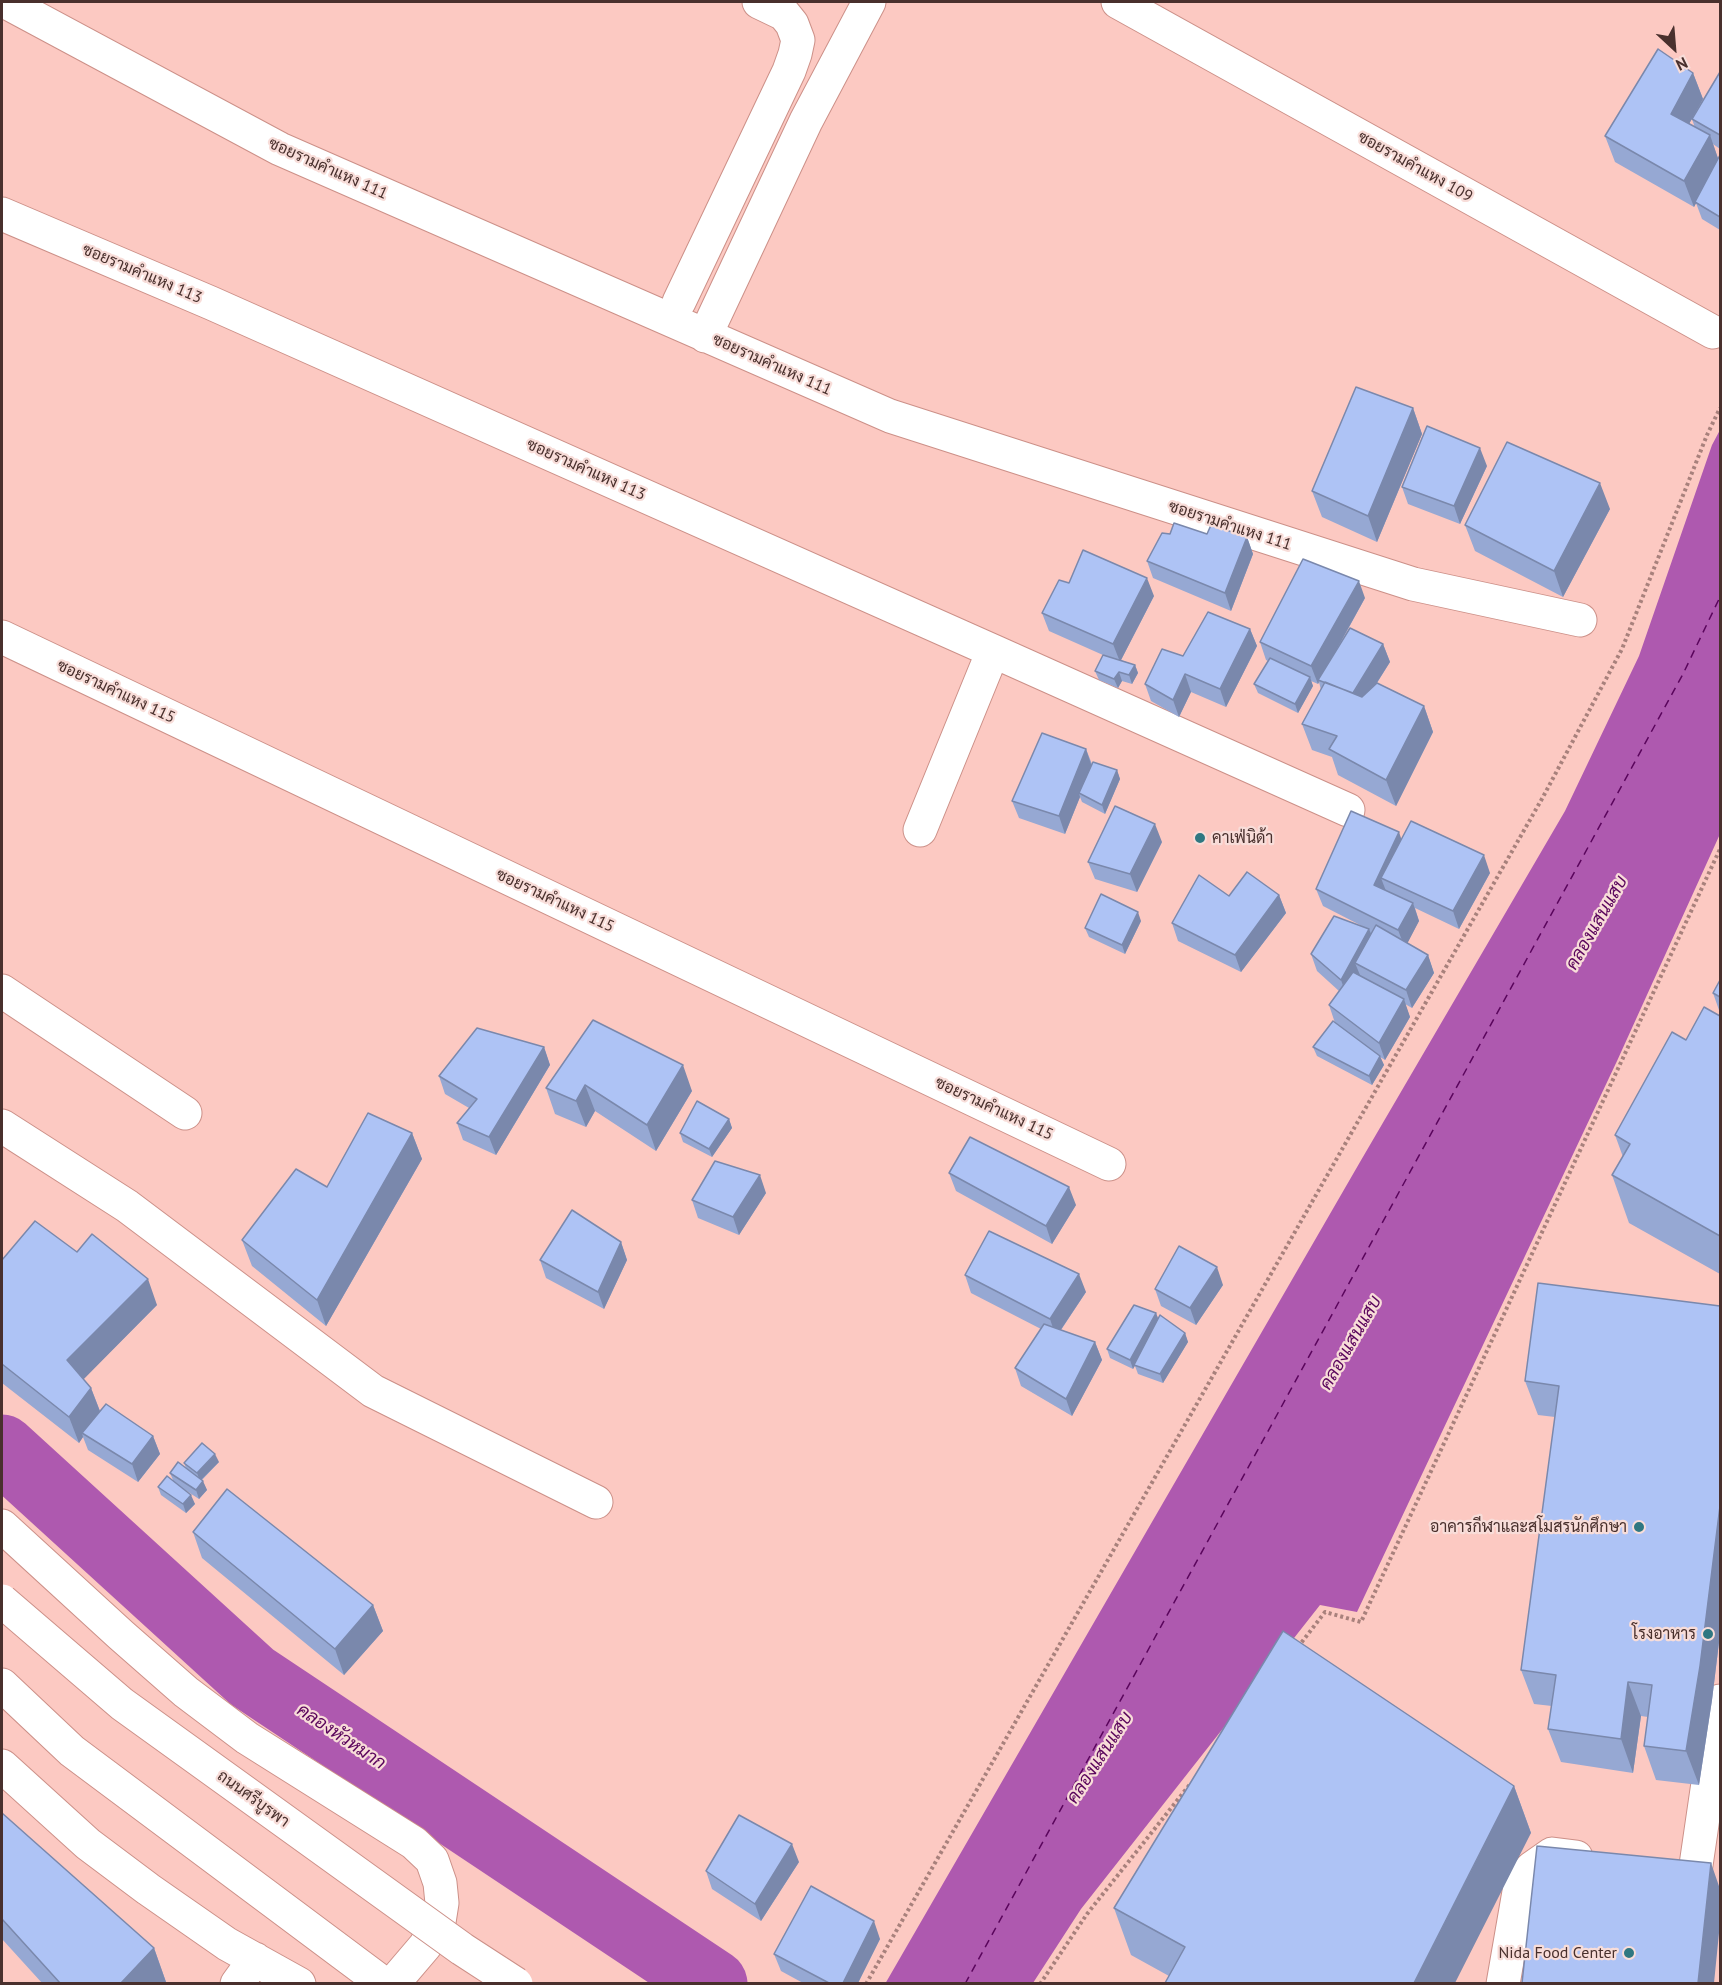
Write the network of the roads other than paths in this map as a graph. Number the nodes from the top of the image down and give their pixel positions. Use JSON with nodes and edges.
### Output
{"nodes":[{"id":1,"x":6,"y":2,"type":"edge"},
{"id":2,"x":759,"y":2,"type":"edge"},
{"id":3,"x":868,"y":2,"type":"edge"},
{"id":4,"x":1118,"y":2,"type":"edge"},
{"id":5,"x":2,"y":214,"type":"edge"},
{"id":6,"x":680,"y":302,"type":"dead end"},
{"id":7,"x":1713,"y":332,"type":"dead end"},
{"id":8,"x":705,"y":336,"type":"junction"},
{"id":9,"x":1580,"y":620,"type":"dead end"},
{"id":10,"x":2,"y":637,"type":"edge"},
{"id":11,"x":993,"y":651,"type":"junction"},
{"id":12,"x":1348,"y":810,"type":"dead end"},
{"id":13,"x":920,"y":830,"type":"dead end"},
{"id":14,"x":2,"y":991,"type":"edge"},
{"id":15,"x":185,"y":1113,"type":"dead end"},
{"id":16,"x":2,"y":1126,"type":"edge"},
{"id":17,"x":1109,"y":1164,"type":"dead end"},
{"id":18,"x":597,"y":1502,"type":"dead end"},
{"id":19,"x":2,"y":1526,"type":"edge"},
{"id":20,"x":2,"y":1601,"type":"edge"},
{"id":21,"x":2,"y":1685,"type":"edge"},
{"id":22,"x":1720,"y":1701,"type":"edge"},
{"id":23,"x":2,"y":1766,"type":"edge"},
{"id":24,"x":1600,"y":1860,"type":"edge"},
{"id":25,"x":1695,"y":1872,"type":"edge"},
{"id":26,"x":246,"y":1971,"type":"edge"},
{"id":27,"x":299,"y":1983,"type":"edge"},
{"id":28,"x":386,"y":1983,"type":"edge"},
{"id":29,"x":516,"y":1983,"type":"edge"},
{"id":30,"x":1503,"y":1983,"type":"edge"}],
"edges":[{"from":1,"to":8,"type":"street","name":"ซอยรามคำแหง 111"},
{"from":2,"to":6,"type":"street"},
{"from":3,"to":8,"type":"street"},
{"from":4,"to":7,"type":"street","name":"ซอยรามคำแหง 109"},
{"from":5,"to":11,"type":"street","name":"ซอยรามคำแหง 113"},
{"from":8,"to":9,"type":"street","name":"ซอยรามคำแหง 111"},
{"from":10,"to":17,"type":"street","name":"ซอยรามคำแหง 115"},
{"from":11,"to":12,"type":"street","name":"ซอยรามคำแหง 113"},
{"from":11,"to":13,"type":"street"},
{"from":14,"to":15,"type":"street"},
{"from":16,"to":18,"type":"street"},
{"from":19,"to":28,"type":"street"},
{"from":20,"to":29,"type":"street","name":"ถนนศรีบูรพา","bridge":true},
{"from":21,"to":28,"type":"street"},
{"from":22,"to":25,"type":"street"},
{"from":23,"to":26,"type":"street"},
{"from":24,"to":30,"type":"street"},
{"from":26,"to":27,"type":"street"}]}
